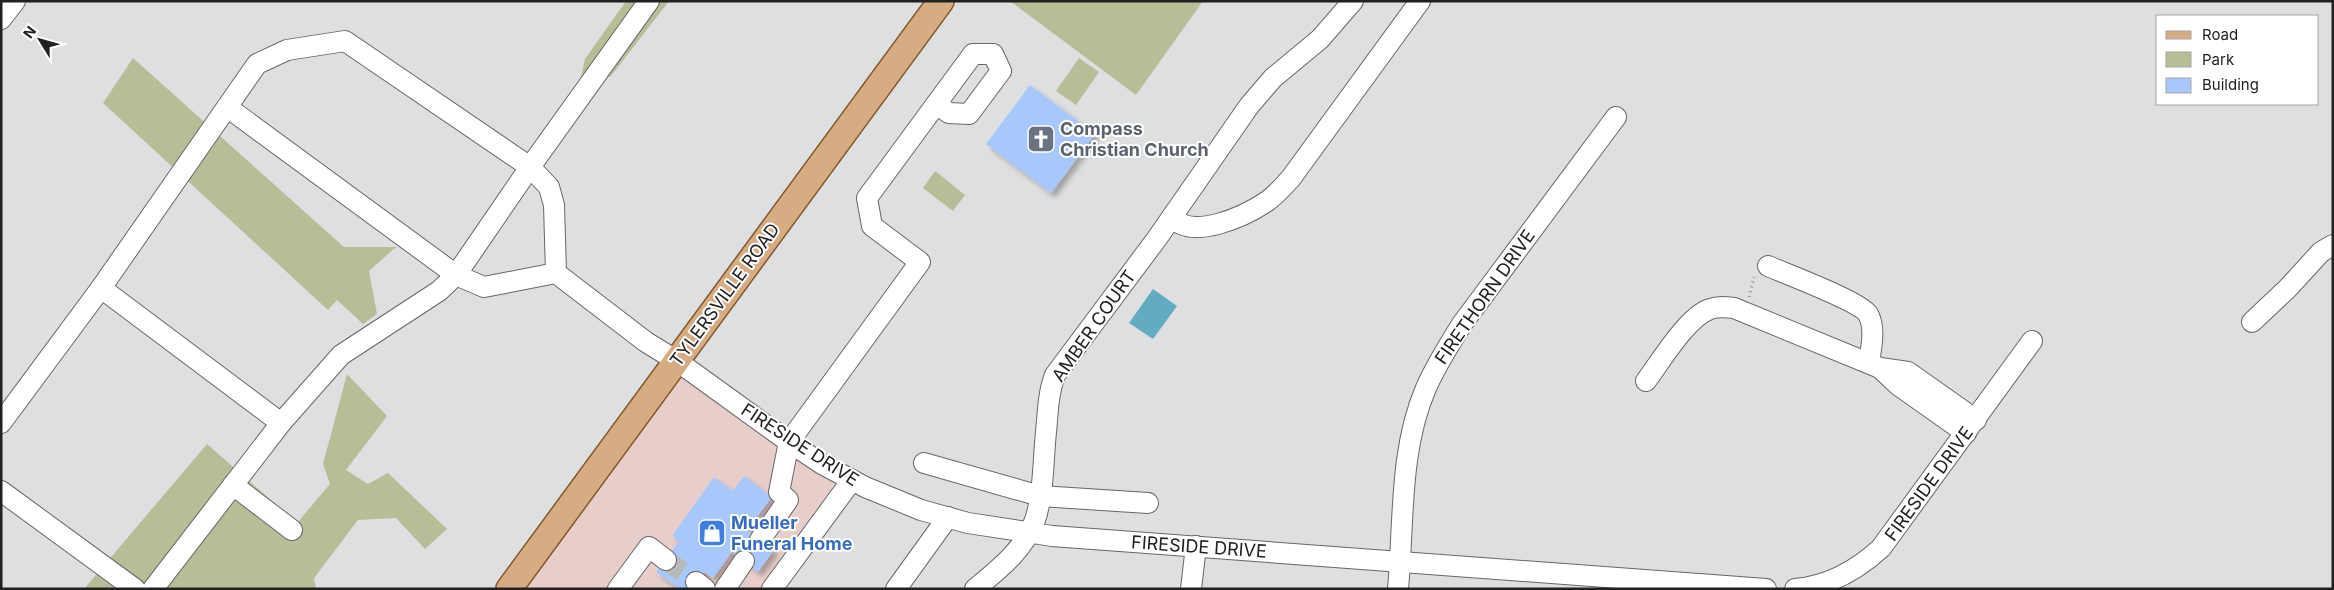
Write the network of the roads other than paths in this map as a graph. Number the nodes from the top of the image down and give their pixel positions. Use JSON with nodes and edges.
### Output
{"nodes":[{"id":1,"x":15,"y":1,"type":"edge"},
{"id":2,"x":650,"y":1,"type":"edge"},
{"id":3,"x":941,"y":1,"type":"edge"},
{"id":4,"x":1353,"y":1,"type":"edge"},
{"id":5,"x":1420,"y":1,"type":"edge"},
{"id":6,"x":1,"y":19,"type":"edge"},
{"id":7,"x":936,"y":104,"type":"dead end"},
{"id":8,"x":227,"y":107,"type":"junction"},
{"id":9,"x":1616,"y":116,"type":"dead end"},
{"id":10,"x":530,"y":166,"type":"junction"},
{"id":11,"x":1172,"y":218,"type":"junction"},
{"id":12,"x":2333,"y":245,"type":"edge"},
{"id":13,"x":1768,"y":266,"type":"road end"},
{"id":14,"x":556,"y":273,"type":"junction"},
{"id":15,"x":456,"y":275,"type":"junction"},
{"id":16,"x":101,"y":288,"type":"junction"},
{"id":17,"x":2252,"y":322,"type":"dead end"},
{"id":18,"x":2032,"y":341,"type":"dead end"},
{"id":19,"x":677,"y":361,"type":"junction"},
{"id":20,"x":1874,"y":366,"type":"junction"},
{"id":21,"x":1646,"y":381,"type":"dead end"},
{"id":22,"x":1,"y":422,"type":"edge"},
{"id":23,"x":281,"y":423,"type":"junction"},
{"id":24,"x":1971,"y":427,"type":"junction"},
{"id":25,"x":789,"y":442,"type":"junction"},
{"id":26,"x":924,"y":463,"type":"dead end"},
{"id":27,"x":852,"y":480,"type":"junction"},
{"id":28,"x":233,"y":485,"type":"junction"},
{"id":29,"x":1,"y":491,"type":"edge"},
{"id":30,"x":1040,"y":496,"type":"junction"},
{"id":31,"x":1148,"y":502,"type":"dead end"},
{"id":32,"x":948,"y":518,"type":"junction"},
{"id":33,"x":292,"y":530,"type":"dead end"},
{"id":34,"x":1029,"y":533,"type":"junction"},
{"id":35,"x":760,"y":540,"type":"dead end"},
{"id":36,"x":1196,"y":546,"type":"junction"},
{"id":37,"x":666,"y":560,"type":"tunnel mouth"},
{"id":38,"x":744,"y":562,"type":"dead end"},
{"id":39,"x":1400,"y":562,"type":"junction"},
{"id":40,"x":135,"y":589,"type":"edge"},
{"id":41,"x":153,"y":589,"type":"edge"},
{"id":42,"x":509,"y":589,"type":"edge"},
{"id":43,"x":618,"y":589,"type":"edge"},
{"id":44,"x":725,"y":589,"type":"edge"},
{"id":45,"x":772,"y":589,"type":"edge"},
{"id":46,"x":896,"y":589,"type":"edge"},
{"id":47,"x":975,"y":589,"type":"edge"},
{"id":48,"x":1191,"y":589,"type":"edge"},
{"id":49,"x":1398,"y":589,"type":"edge"},
{"id":50,"x":1766,"y":589,"type":"edge"},
{"id":51,"x":1795,"y":589,"type":"edge"}],
"edges":[{"from":1,"to":6,"type":"street"},
{"from":2,"to":10,"type":"street"},
{"from":3,"to":19,"type":"main road","name":"TYLERSVILLE ROAD"},
{"from":4,"to":11,"type":"street","name":"AMBER COURT"},
{"from":5,"to":11,"type":"street"},
{"from":7,"to":25,"type":"street"},
{"from":8,"to":10,"type":"street"},
{"from":8,"to":15,"type":"street"},
{"from":8,"to":16,"type":"street"},
{"from":9,"to":39,"type":"street","name":"FIRETHORN DRIVE"},
{"from":10,"to":14,"type":"street"},
{"from":10,"to":15,"type":"street"},
{"from":11,"to":30,"type":"street","name":"AMBER COURT"},
{"from":12,"to":17,"type":"street"},
{"from":13,"to":20,"type":"street"},
{"from":14,"to":15,"type":"street"},
{"from":14,"to":19,"type":"street","name":"FIRESIDE DRIVE"},
{"from":15,"to":23,"type":"street"},
{"from":16,"to":22,"type":"street"},
{"from":16,"to":23,"type":"street"},
{"from":18,"to":24,"type":"street","name":"FIRESIDE DRIVE"},
{"from":19,"to":25,"type":"street","name":"FIRESIDE DRIVE"},
{"from":19,"to":42,"type":"main road","name":"TYLERSVILLE ROAD"},
{"from":20,"to":21,"type":"street"},
{"from":20,"to":24,"type":"street"},
{"from":23,"to":28,"type":"street"},
{"from":24,"to":51,"type":"street","name":"FIRESIDE DRIVE"},
{"from":25,"to":27,"type":"street","name":"FIRESIDE DRIVE"},
{"from":25,"to":35,"type":"street"},
{"from":26,"to":30,"type":"street"},
{"from":27,"to":32,"type":"street","name":"FIRESIDE DRIVE"},
{"from":27,"to":45,"type":"street"},
{"from":28,"to":33,"type":"street"},
{"from":28,"to":41,"type":"street"},
{"from":29,"to":40,"type":"street"},
{"from":30,"to":31,"type":"street"},
{"from":30,"to":34,"type":"street","name":"AMBER COURT"},
{"from":32,"to":34,"type":"street","name":"FIRESIDE DRIVE"},
{"from":32,"to":46,"type":"street"},
{"from":34,"to":36,"type":"street","name":"FIRESIDE DRIVE"},
{"from":34,"to":47,"type":"street"},
{"from":36,"to":39,"type":"street","name":"FIRESIDE DRIVE"},
{"from":36,"to":48,"type":"street"},
{"from":37,"to":43,"type":"street"},
{"from":38,"to":44,"type":"street"},
{"from":39,"to":49,"type":"street","name":"FIRETHORN DRIVE"},
{"from":39,"to":50,"type":"street","name":"FIRESIDE DRIVE"}]}
